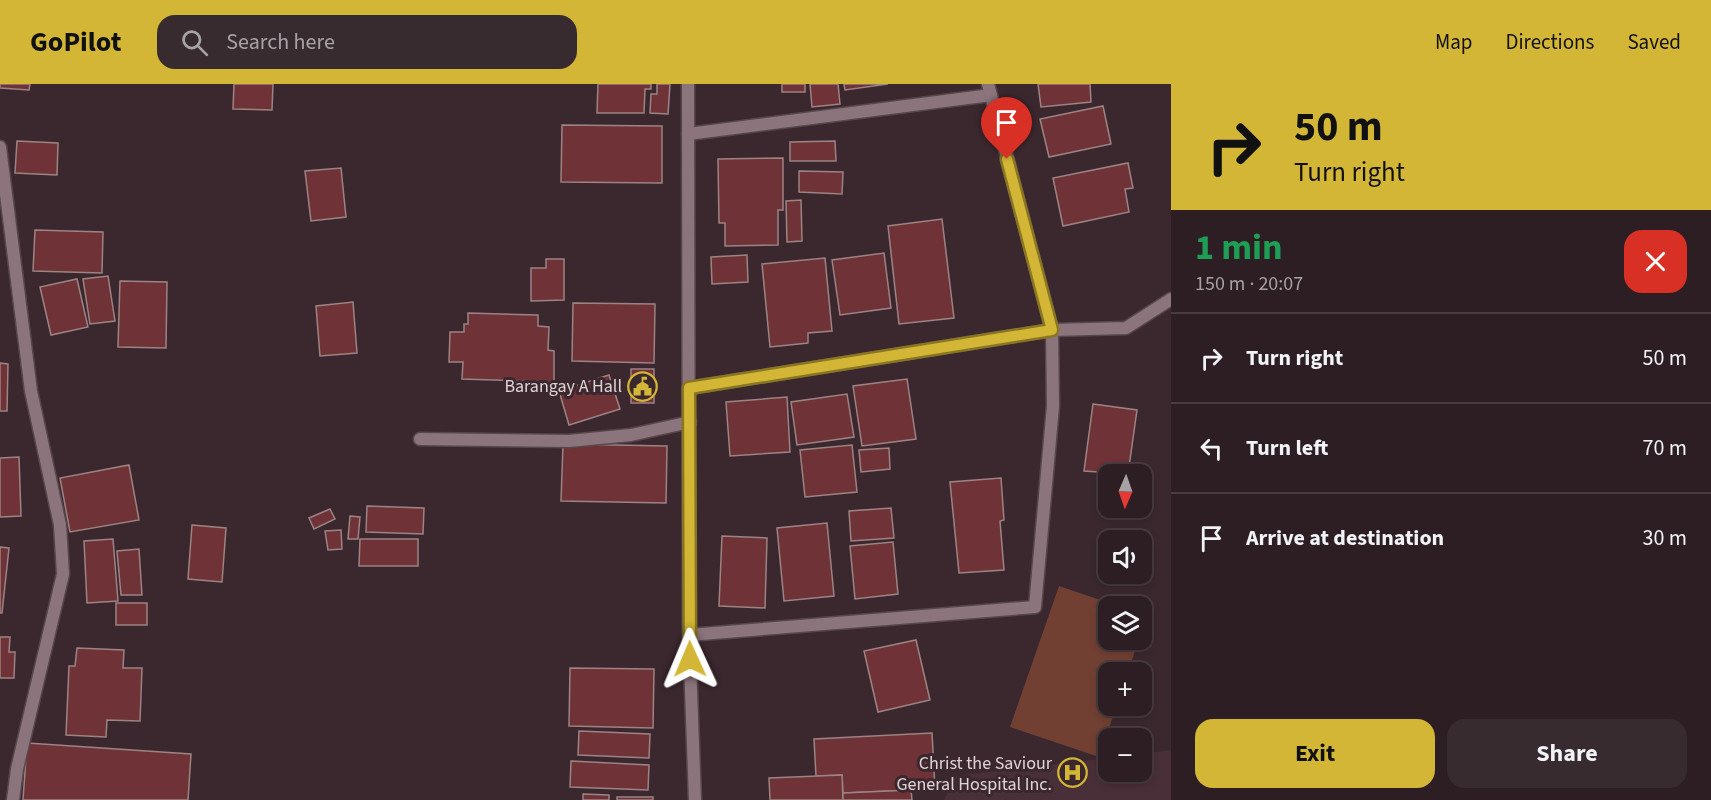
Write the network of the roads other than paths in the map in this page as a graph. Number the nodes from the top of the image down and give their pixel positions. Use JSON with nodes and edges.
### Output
{"nodes":[{"id":1,"x":688,"y":84,"type":"edge"},
{"id":2,"x":989,"y":89,"type":"edge"},
{"id":3,"x":688,"y":134,"type":"junction"},
{"id":4,"x":0,"y":147,"type":"edge"},
{"id":5,"x":1171,"y":299,"type":"edge"},
{"id":6,"x":1052,"y":330,"type":"junction"},
{"id":7,"x":689,"y":388,"type":"junction"},
{"id":8,"x":690,"y":422,"type":"junction"},
{"id":9,"x":420,"y":439,"type":"dead end"},
{"id":10,"x":690,"y":635,"type":"junction"},
{"id":11,"x":13,"y":800,"type":"edge"},
{"id":12,"x":694,"y":800,"type":"edge"}],
"edges":[{"from":1,"to":3,"type":"street"},
{"from":2,"to":3,"type":"street"},
{"from":2,"to":6,"type":"street"},
{"from":3,"to":7,"type":"street"},
{"from":4,"to":11,"type":"street"},
{"from":5,"to":6,"type":"street"},
{"from":6,"to":7,"type":"street"},
{"from":6,"to":10,"type":"street"},
{"from":7,"to":8,"type":"street"},
{"from":8,"to":9,"type":"street"},
{"from":8,"to":10,"type":"street"},
{"from":10,"to":12,"type":"street"}]}
